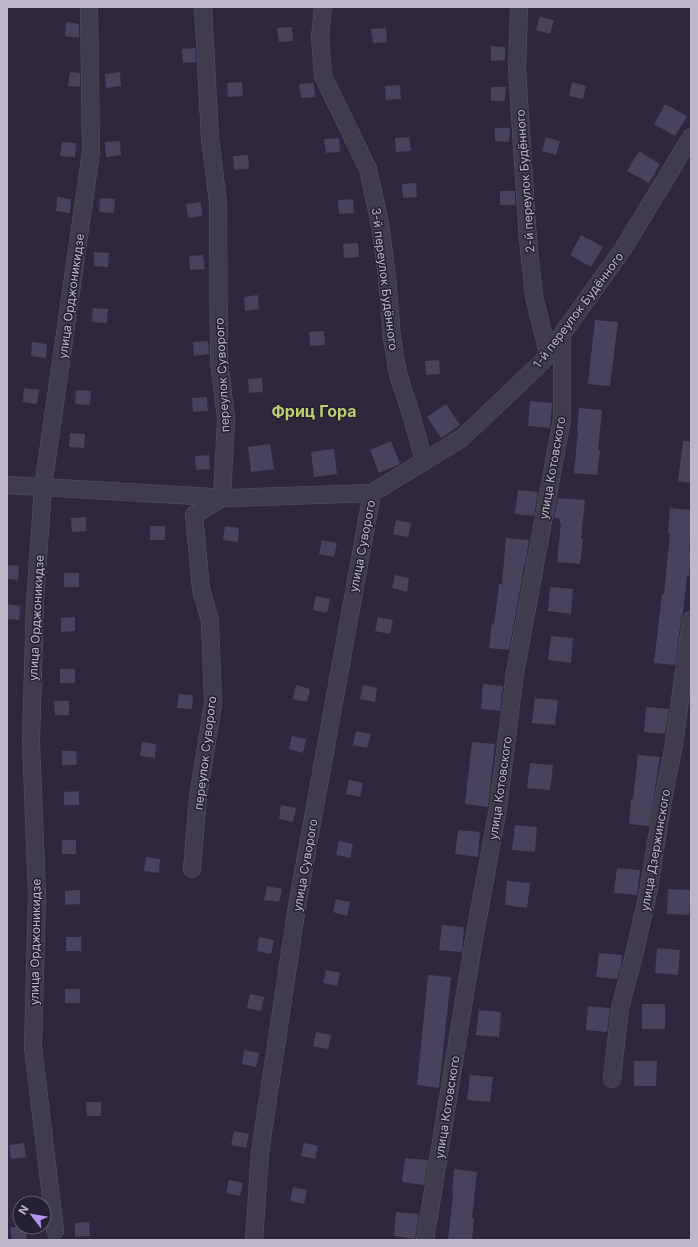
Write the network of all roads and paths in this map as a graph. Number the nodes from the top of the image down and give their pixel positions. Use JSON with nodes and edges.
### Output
{"nodes":[{"id":1,"x":89,"y":7,"type":"edge"},
{"id":2,"x":203,"y":7,"type":"edge"},
{"id":3,"x":323,"y":7,"type":"edge"},
{"id":4,"x":519,"y":7,"type":"edge"},
{"id":5,"x":691,"y":137,"type":"edge"},
{"id":6,"x":562,"y":334,"type":"junction"},
{"id":7,"x":548,"y":353,"type":"junction"},
{"id":8,"x":424,"y":462,"type":"junction"},
{"id":9,"x":7,"y":485,"type":"edge"},
{"id":10,"x":44,"y":488,"type":"junction"},
{"id":11,"x":372,"y":493,"type":"junction"},
{"id":12,"x":222,"y":498,"type":"junction"},
{"id":13,"x":691,"y":620,"type":"edge"},
{"id":14,"x":192,"y":869,"type":"dead end"},
{"id":15,"x":612,"y":1079,"type":"dead end"},
{"id":16,"x":55,"y":1231,"type":"dead end"},
{"id":17,"x":254,"y":1240,"type":"edge"},
{"id":18,"x":425,"y":1240,"type":"edge"}],
"edges":[{"from":1,"to":10,"type":"street","name":"улица Орджоникидзе"},
{"from":2,"to":12,"type":"street","name":"переулок Суворого"},
{"from":3,"to":8,"type":"street","name":"3-й переулок Будённого"},
{"from":4,"to":7,"type":"street","name":"2-й переулок Будённого"},
{"from":5,"to":6,"type":"street","name":"1-й переулок Будённого"},
{"from":6,"to":7,"type":"street","name":"1-й переулок Будённого"},
{"from":6,"to":18,"type":"street","name":"улица Котовского"},
{"from":7,"to":8,"type":"street","name":"1-й переулок Будённого"},
{"from":8,"to":11,"type":"street","name":"1-й переулок Будённого"},
{"from":9,"to":10,"type":"street"},
{"from":10,"to":12,"type":"street"},
{"from":10,"to":16,"type":"street","name":"улица Орджоникидзе"},
{"from":11,"to":12,"type":"street"},
{"from":11,"to":17,"type":"street","name":"улица Суворого"},
{"from":12,"to":14,"type":"street","name":"переулок Суворого"},
{"from":13,"to":15,"type":"street","name":"улица Дзержинского"}]}
